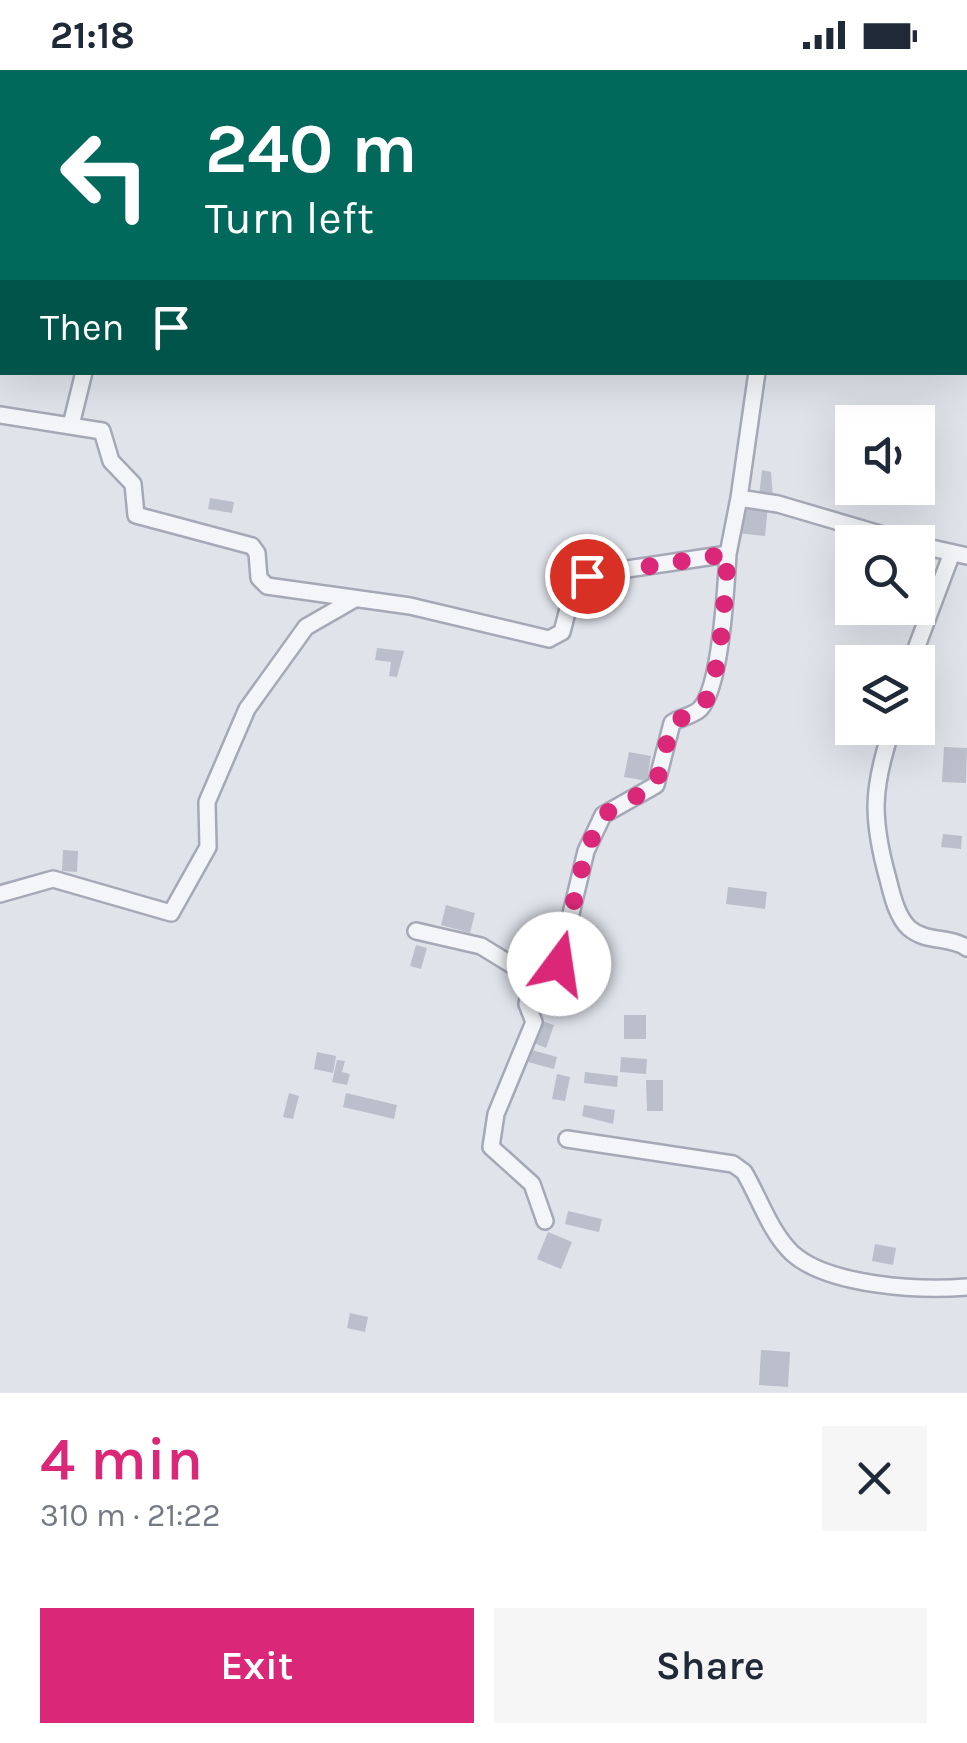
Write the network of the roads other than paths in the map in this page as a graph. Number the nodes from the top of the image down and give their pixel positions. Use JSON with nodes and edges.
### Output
{"nodes":[{"id":1,"x":83,"y":375,"type":"edge"},
{"id":2,"x":757,"y":375,"type":"edge"},
{"id":3,"x":0,"y":416,"type":"edge"},
{"id":4,"x":71,"y":425,"type":"junction"},
{"id":5,"x":738,"y":498,"type":"junction"},
{"id":6,"x":849,"y":525,"type":"edge"},
{"id":7,"x":728,"y":554,"type":"junction"},
{"id":8,"x":959,"y":555,"type":"edge"},
{"id":9,"x":352,"y":600,"type":"junction"},
{"id":10,"x":919,"y":645,"type":"edge"},
{"id":11,"x":886,"y":745,"type":"edge"},
{"id":12,"x":0,"y":894,"type":"edge"},
{"id":13,"x":416,"y":931,"type":"dead end"},
{"id":14,"x":967,"y":948,"type":"edge"},
{"id":15,"x":533,"y":978,"type":"junction"},
{"id":16,"x":567,"y":1139,"type":"dead end"},
{"id":17,"x":545,"y":1221,"type":"dead end"},
{"id":18,"x":967,"y":1286,"type":"edge"}],
"edges":[{"from":1,"to":4,"type":"street"},
{"from":2,"to":5,"type":"street"},
{"from":3,"to":4,"type":"street"},
{"from":4,"to":9,"type":"street"},
{"from":5,"to":6,"type":"street"},
{"from":5,"to":7,"type":"street"},
{"from":7,"to":9,"type":"street"},
{"from":7,"to":15,"type":"street"},
{"from":8,"to":10,"type":"street"},
{"from":9,"to":12,"type":"street"},
{"from":11,"to":14,"type":"street"},
{"from":13,"to":15,"type":"street"},
{"from":15,"to":17,"type":"street"},
{"from":16,"to":18,"type":"street"}]}
